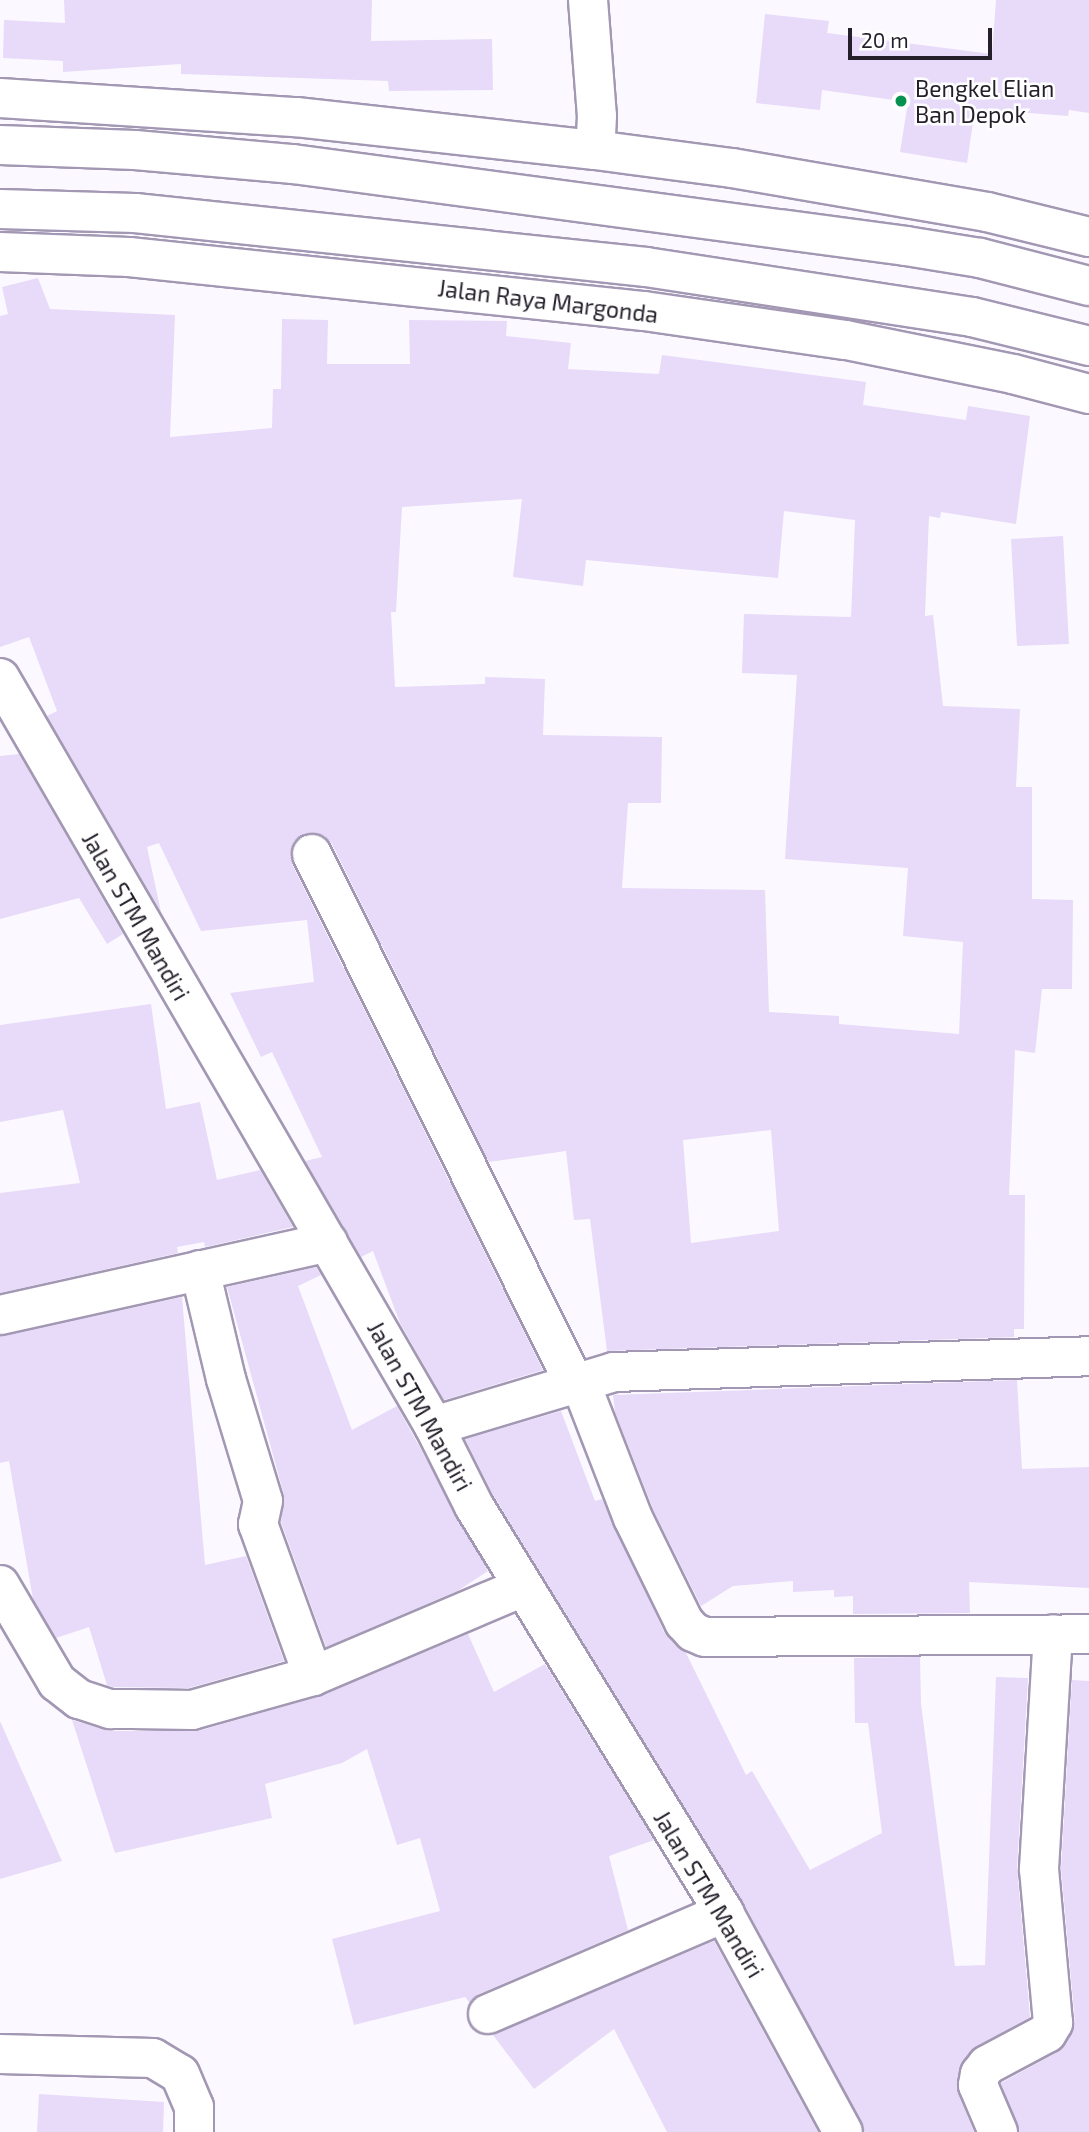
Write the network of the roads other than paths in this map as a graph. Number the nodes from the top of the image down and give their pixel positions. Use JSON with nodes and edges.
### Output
{"nodes":[{"id":1,"x":588,"y":0,"type":"edge"},
{"id":2,"x":0,"y":98,"type":"edge"},
{"id":3,"x":296,"y":117,"type":"junction"},
{"id":4,"x":0,"y":145,"type":"edge"},
{"id":5,"x":595,"y":150,"type":"junction"},
{"id":6,"x":293,"y":164,"type":"junction"},
{"id":7,"x":0,"y":209,"type":"edge"},
{"id":8,"x":987,"y":212,"type":"junction"},
{"id":9,"x":135,"y":213,"type":"junction"},
{"id":10,"x":1089,"y":237,"type":"edge"},
{"id":11,"x":0,"y":253,"type":"edge"},
{"id":12,"x":129,"y":257,"type":"junction"},
{"id":13,"x":980,"y":258,"type":"junction"},
{"id":14,"x":1089,"y":286,"type":"edge"},
{"id":15,"x":972,"y":317,"type":"junction"},
{"id":16,"x":1089,"y":346,"type":"edge"},
{"id":17,"x":963,"y":365,"type":"junction"},
{"id":18,"x":1089,"y":394,"type":"edge"},
{"id":19,"x":0,"y":678,"type":"edge"},
{"id":20,"x":312,"y":854,"type":"dead end"},
{"id":21,"x":328,"y":1242,"type":"junction"},
{"id":22,"x":200,"y":1270,"type":"junction"},
{"id":23,"x":0,"y":1315,"type":"edge"},
{"id":24,"x":1089,"y":1356,"type":"edge"},
{"id":25,"x":576,"y":1380,"type":"junction"},
{"id":26,"x":434,"y":1426,"type":"junction"},
{"id":27,"x":0,"y":1585,"type":"edge"},
{"id":28,"x":523,"y":1587,"type":"junction"},
{"id":29,"x":1071,"y":1634,"type":"edge"},
{"id":30,"x":313,"y":1676,"type":"junction"},
{"id":31,"x":724,"y":1913,"type":"junction"},
{"id":32,"x":488,"y":2014,"type":"dead end"},
{"id":33,"x":0,"y":2054,"type":"edge"},
{"id":34,"x":194,"y":2132,"type":"edge"},
{"id":35,"x":843,"y":2132,"type":"edge"},
{"id":36,"x":999,"y":2132,"type":"edge"}],
"edges":[{"from":1,"to":5,"type":"main road"},
{"from":2,"to":3,"type":"main road"},
{"from":3,"to":5,"type":"main road"},
{"from":3,"to":6,"type":"main road"},
{"from":4,"to":6,"type":"main road"},
{"from":5,"to":8,"type":"main road"},
{"from":6,"to":13,"type":"main road"},
{"from":7,"to":9,"type":"main road","name":"Jalan Raya Margonda"},
{"from":8,"to":10,"type":"main road"},
{"from":8,"to":13,"type":"main road"},
{"from":9,"to":12,"type":"main road"},
{"from":9,"to":15,"type":"main road","name":"Jalan Raya Margonda"},
{"from":11,"to":12,"type":"main road","name":"Jalan Raya Margonda"},
{"from":12,"to":17,"type":"main road","name":"Jalan Raya Margonda"},
{"from":13,"to":14,"type":"main road"},
{"from":13,"to":15,"type":"main road"},
{"from":15,"to":16,"type":"main road","name":"Jalan Raya Margonda"},
{"from":15,"to":17,"type":"main road"},
{"from":17,"to":18,"type":"main road","name":"Jalan Raya Margonda"},
{"from":19,"to":21,"type":"main road","name":"Jalan STM Mandiri"},
{"from":20,"to":25,"type":"main road"},
{"from":21,"to":22,"type":"main road"},
{"from":21,"to":26,"type":"main road","name":"Jalan STM Mandiri"},
{"from":22,"to":23,"type":"main road"},
{"from":22,"to":30,"type":"main road"},
{"from":24,"to":25,"type":"main road"},
{"from":25,"to":26,"type":"main road"},
{"from":25,"to":29,"type":"main road"},
{"from":26,"to":28,"type":"main road","name":"Jalan STM Mandiri"},
{"from":27,"to":30,"type":"main road"},
{"from":28,"to":30,"type":"main road"},
{"from":28,"to":31,"type":"main road","name":"Jalan STM Mandiri"},
{"from":29,"to":36,"type":"main road"},
{"from":31,"to":32,"type":"main road"},
{"from":31,"to":35,"type":"main road","name":"Jalan STM Mandiri"},
{"from":33,"to":34,"type":"main road"}]}
